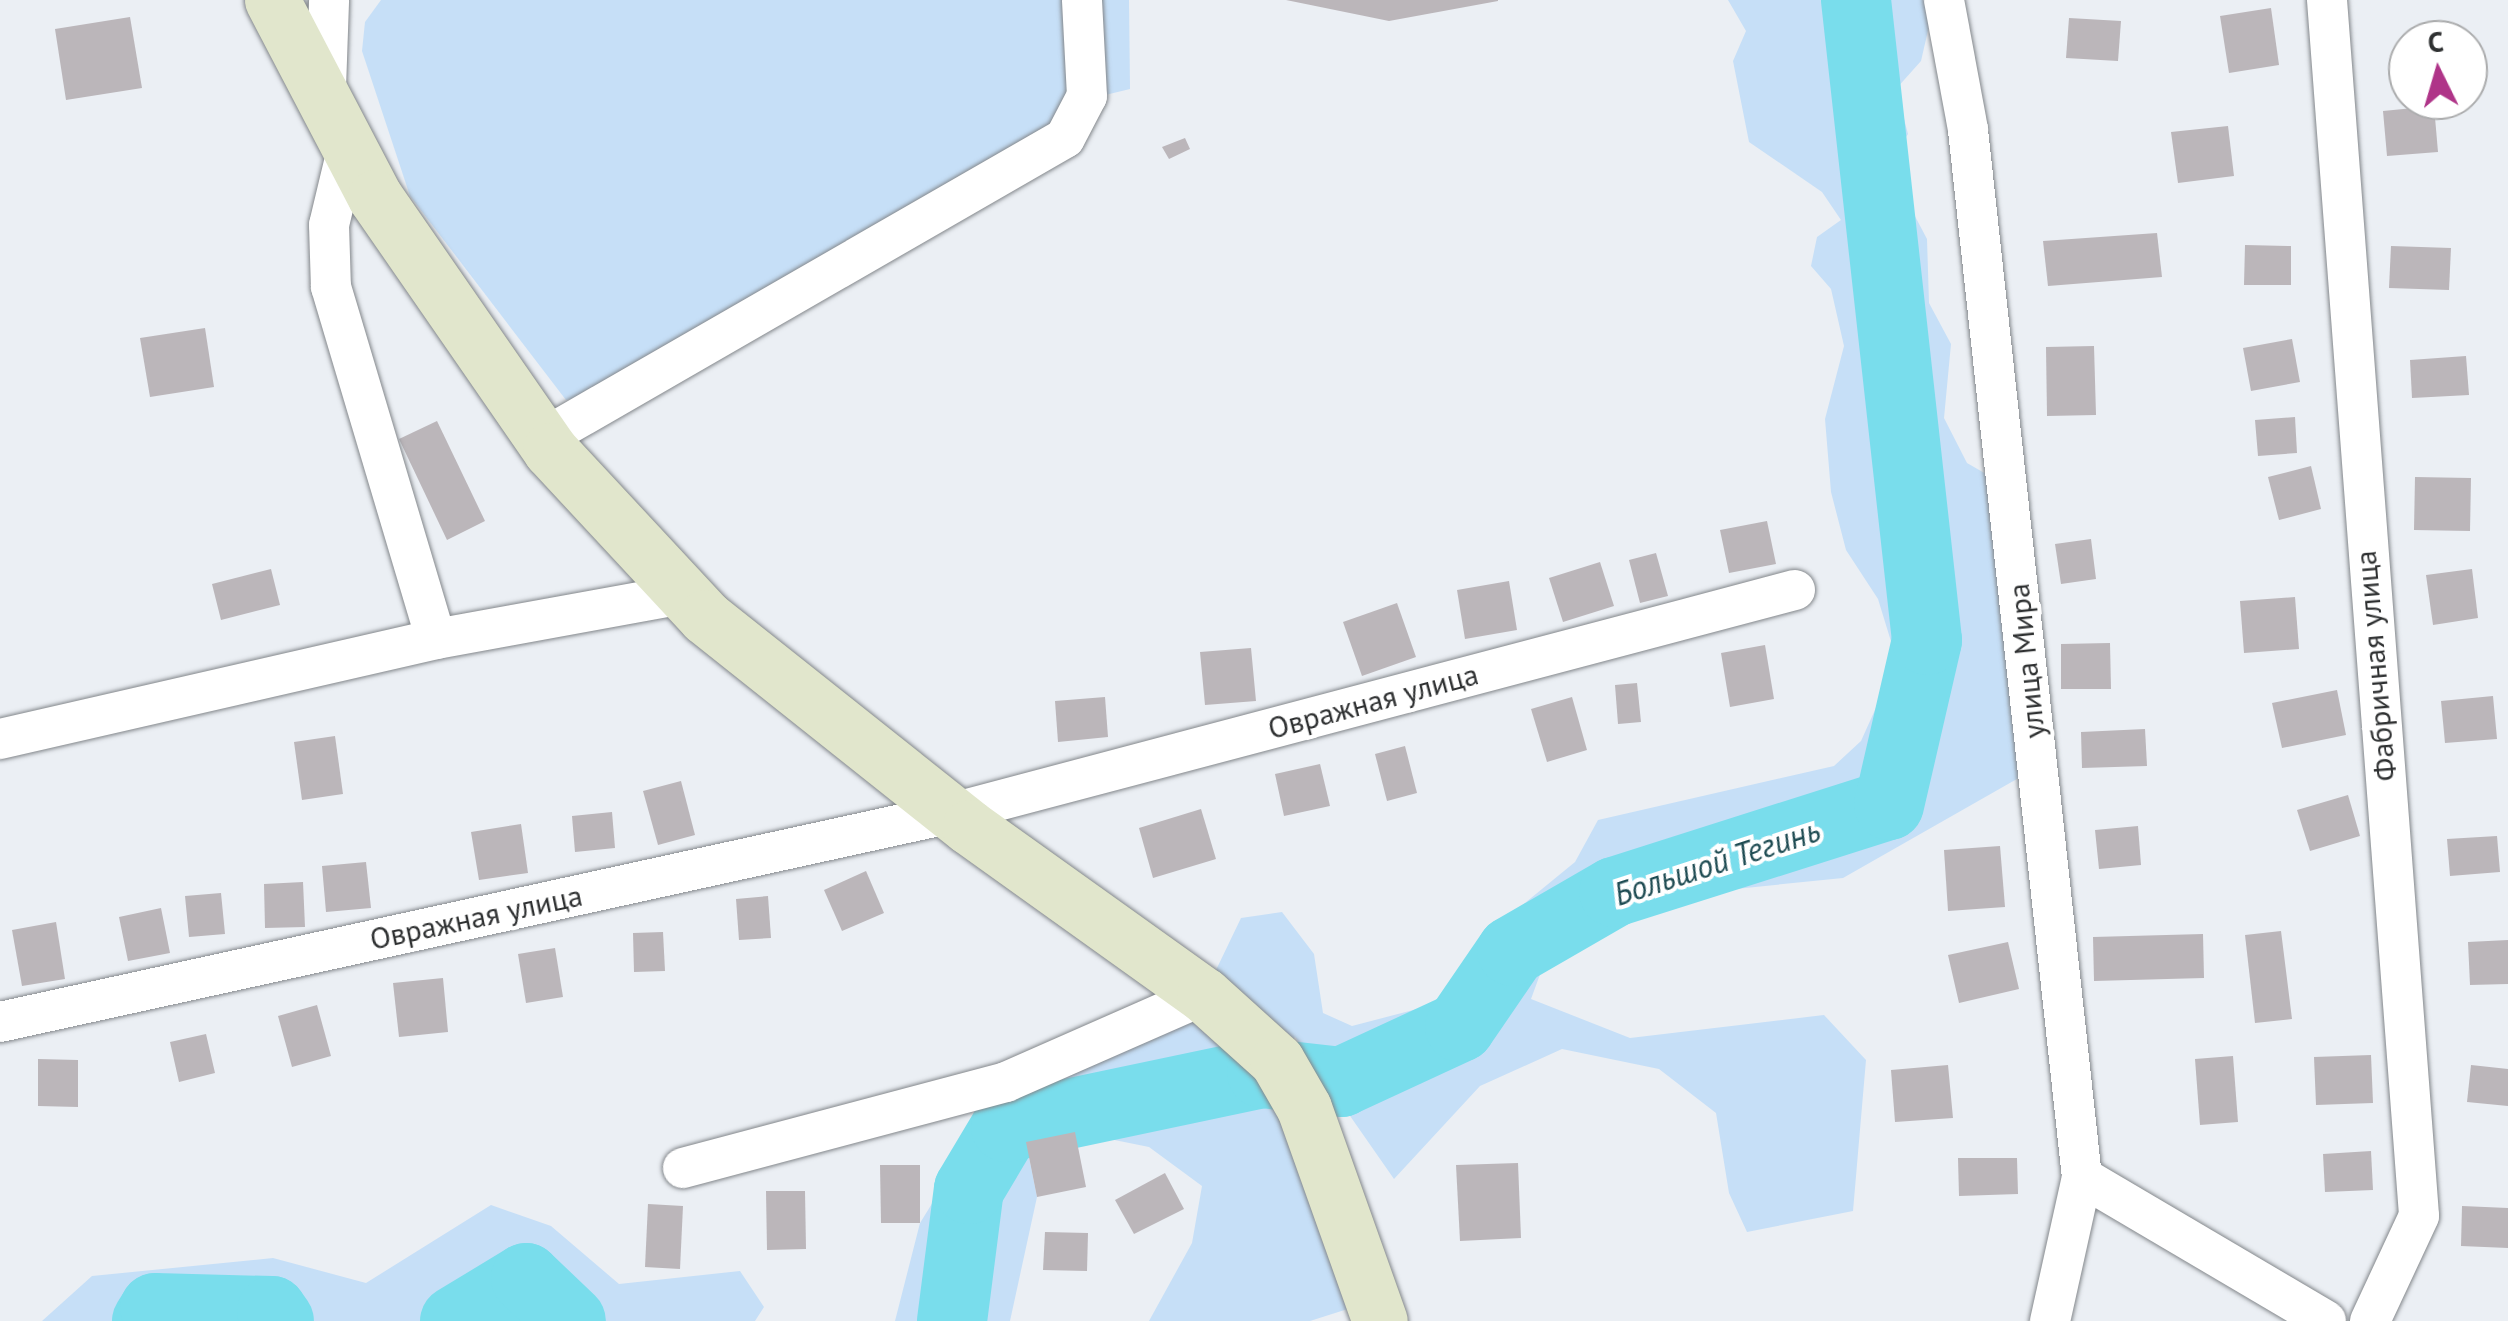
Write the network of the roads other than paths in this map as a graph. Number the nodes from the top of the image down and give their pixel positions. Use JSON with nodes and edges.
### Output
{"nodes":[{"id":1,"x":272,"y":0,"type":"edge"},
{"id":2,"x":289,"y":0,"type":"edge"},
{"id":3,"x":329,"y":0,"type":"edge"},
{"id":4,"x":1082,"y":0,"type":"edge"},
{"id":5,"x":1944,"y":0,"type":"edge"},
{"id":6,"x":2327,"y":0,"type":"edge"},
{"id":7,"x":340,"y":138,"type":"junction"},
{"id":8,"x":542,"y":439,"type":"junction"},
{"id":9,"x":1794,"y":590,"type":"dead end"},
{"id":10,"x":684,"y":594,"type":"junction"},
{"id":11,"x":436,"y":639,"type":"junction"},
{"id":12,"x":0,"y":739,"type":"edge"},
{"id":13,"x":952,"y":813,"type":"junction"},
{"id":14,"x":1204,"y":995,"type":"junction"},
{"id":15,"x":0,"y":1022,"type":"edge"},
{"id":16,"x":683,"y":1168,"type":"dead end"},
{"id":17,"x":2082,"y":1176,"type":"junction"},
{"id":18,"x":1380,"y":1321,"type":"edge"},
{"id":19,"x":2050,"y":1321,"type":"edge"},
{"id":20,"x":2326,"y":1321,"type":"edge"},
{"id":21,"x":2370,"y":1321,"type":"edge"}],
"edges":[{"from":1,"to":7,"type":"street"},
{"from":2,"to":7,"type":"street"},
{"from":3,"to":7,"type":"street"},
{"from":4,"to":8,"type":"street"},
{"from":5,"to":17,"type":"street","name":"улица Мира"},
{"from":6,"to":21,"type":"street","name":"Фабричная улица"},
{"from":7,"to":8,"type":"street"},
{"from":7,"to":11,"type":"street"},
{"from":8,"to":10,"type":"street"},
{"from":9,"to":13,"type":"street","name":"Овражная улица"},
{"from":10,"to":11,"type":"street"},
{"from":10,"to":13,"type":"street"},
{"from":11,"to":12,"type":"street"},
{"from":13,"to":14,"type":"street"},
{"from":13,"to":15,"type":"street","name":"Овражная улица"},
{"from":14,"to":16,"type":"street"},
{"from":14,"to":18,"type":"street"},
{"from":17,"to":19,"type":"street","name":"улица Мира"},
{"from":17,"to":20,"type":"street"}]}
